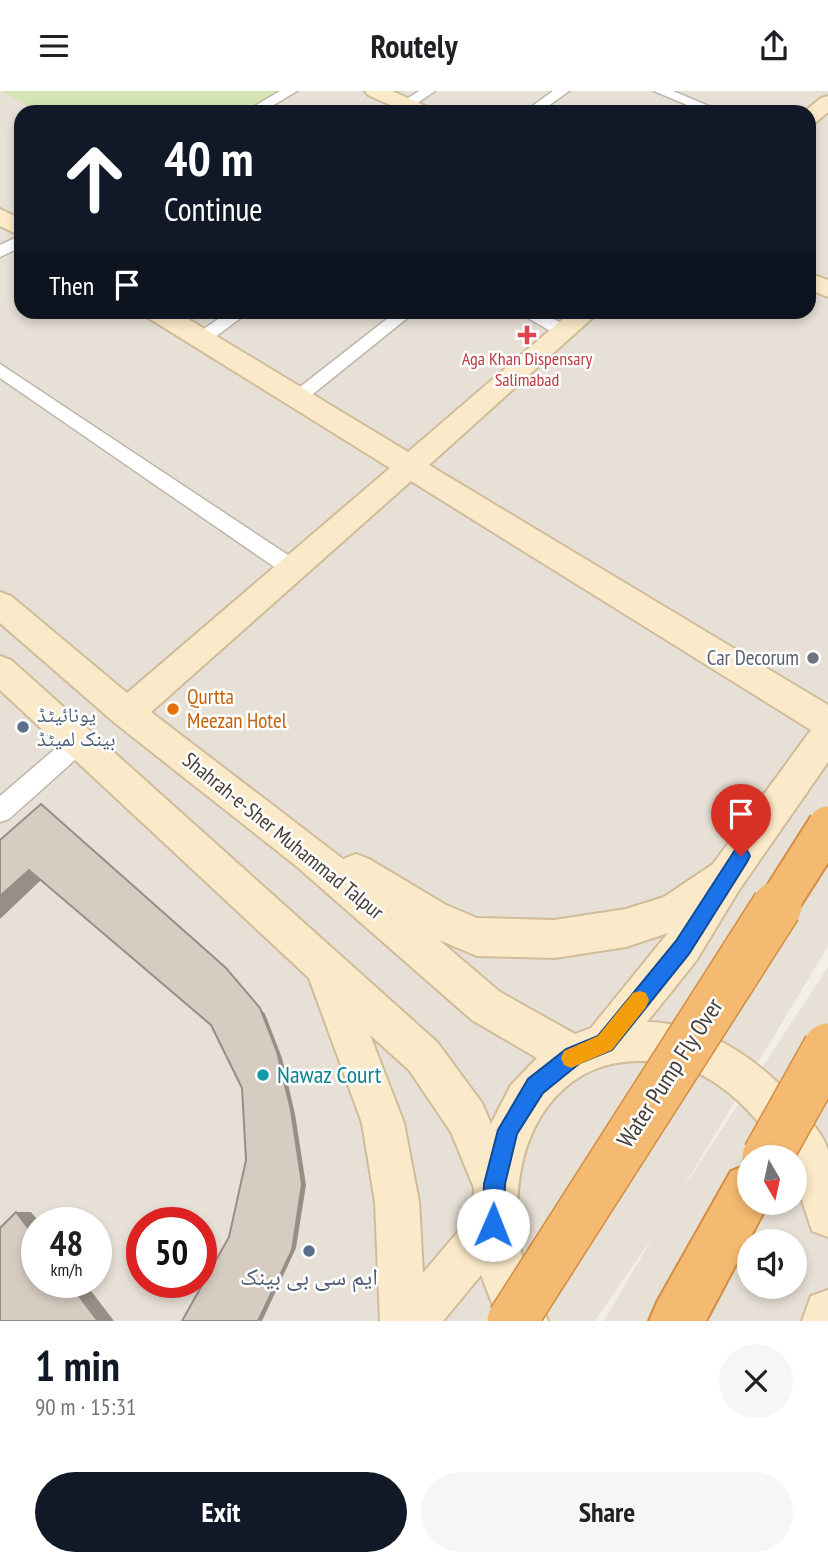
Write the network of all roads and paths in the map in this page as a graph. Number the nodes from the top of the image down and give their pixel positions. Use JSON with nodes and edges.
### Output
{"nodes":[{"id":1,"x":290,"y":91,"type":"edge"},
{"id":2,"x":374,"y":91,"type":"edge"},
{"id":3,"x":428,"y":91,"type":"edge"},
{"id":4,"x":562,"y":91,"type":"edge"},
{"id":5,"x":661,"y":91,"type":"edge"},
{"id":6,"x":688,"y":95,"type":"edge"},
{"id":7,"x":265,"y":105,"type":"edge"},
{"id":8,"x":399,"y":105,"type":"edge"},
{"id":9,"x":413,"y":105,"type":"edge"},
{"id":10,"x":541,"y":105,"type":"edge"},
{"id":11,"x":704,"y":105,"type":"edge"},
{"id":12,"x":169,"y":319,"type":"edge"},
{"id":13,"x":230,"y":319,"type":"edge"},
{"id":14,"x":398,"y":319,"type":"edge"},
{"id":15,"x":540,"y":319,"type":"edge"},
{"id":16,"x":579,"y":319,"type":"edge"},
{"id":17,"x":565,"y":332,"type":"junction"},
{"id":18,"x":201,"y":339,"type":"junction"},
{"id":19,"x":0,"y":370,"type":"edge"},
{"id":20,"x":297,"y":398,"type":"junction"},
{"id":21,"x":410,"y":467,"type":"junction"},
{"id":22,"x":293,"y":569,"type":"junction"},
{"id":23,"x":0,"y":605,"type":"edge"},
{"id":24,"x":0,"y":670,"type":"edge"},
{"id":25,"x":127,"y":713,"type":"junction"},
{"id":26,"x":828,"y":723,"type":"edge"},
{"id":27,"x":828,"y":734,"type":"edge"},
{"id":28,"x":78,"y":743,"type":"junction"},
{"id":29,"x":0,"y":811,"type":"edge"},
{"id":30,"x":828,"y":826,"type":"edge"},
{"id":31,"x":308,"y":853,"type":"junction"},
{"id":32,"x":726,"y":877,"type":"junction"},
{"id":33,"x":324,"y":965,"type":"junction"},
{"id":34,"x":828,"y":1048,"type":"edge"},
{"id":35,"x":589,"y":1050,"type":"junction"},
{"id":36,"x":774,"y":1145,"type":"edge"},
{"id":37,"x":494,"y":1204,"type":"junction"},
{"id":38,"x":737,"y":1211,"type":"edge"},
{"id":39,"x":828,"y":1215,"type":"edge"},
{"id":40,"x":828,"y":1313,"type":"edge"},
{"id":41,"x":403,"y":1321,"type":"edge"},
{"id":42,"x":413,"y":1321,"type":"edge"},
{"id":43,"x":512,"y":1321,"type":"edge"},
{"id":44,"x":524,"y":1321,"type":"edge"},
{"id":45,"x":676,"y":1321,"type":"edge"},
{"id":46,"x":825,"y":1321,"type":"edge"}],
"edges":[{"from":1,"to":7,"type":"street"},
{"from":2,"to":8,"type":"main road"},
{"from":3,"to":9,"type":"street"},
{"from":4,"to":10,"type":"street"},
{"from":5,"to":6,"type":"street"},
{"from":6,"to":11,"type":"street"},
{"from":12,"to":18,"type":"main road"},
{"from":13,"to":18,"type":"street"},
{"from":14,"to":20,"type":"street"},
{"from":15,"to":17,"type":"street"},
{"from":16,"to":17,"type":"main road"},
{"from":17,"to":21,"type":"main road"},
{"from":18,"to":20,"type":"main road"},
{"from":19,"to":22,"type":"street"},
{"from":20,"to":21,"type":"main road"},
{"from":21,"to":22,"type":"main road"},
{"from":21,"to":26,"type":"main road"},
{"from":22,"to":25,"type":"main road"},
{"from":23,"to":25,"type":"main road","name":"Shahrah-e-Sher Muhammad Talpur"},
{"from":24,"to":28,"type":"main road"},
{"from":25,"to":31,"type":"main road","name":"Shahrah-e-Sher Muhammad Talpur"},
{"from":27,"to":32,"type":"main road"},
{"from":28,"to":29,"type":"street"},
{"from":28,"to":33,"type":"main road"},
{"from":30,"to":43,"type":"highway","name":"Water Pump Fly Over","bridge":true},
{"from":31,"to":32,"type":"main road"},
{"from":31,"to":35,"type":"main road","name":"Shahrah-e-Sher Muhammad Talpur"},
{"from":32,"to":35,"type":"main road"},
{"from":33,"to":37,"type":"main road"},
{"from":33,"to":41,"type":"main road"},
{"from":34,"to":36,"type":"highway","bridge":true},
{"from":35,"to":37,"type":"main road"},
{"from":35,"to":39,"type":"main road"},
{"from":37,"to":42,"type":"main road"},
{"from":37,"to":44,"type":"main road"},
{"from":38,"to":45,"type":"highway"},
{"from":40,"to":46,"type":"main road"}]}
